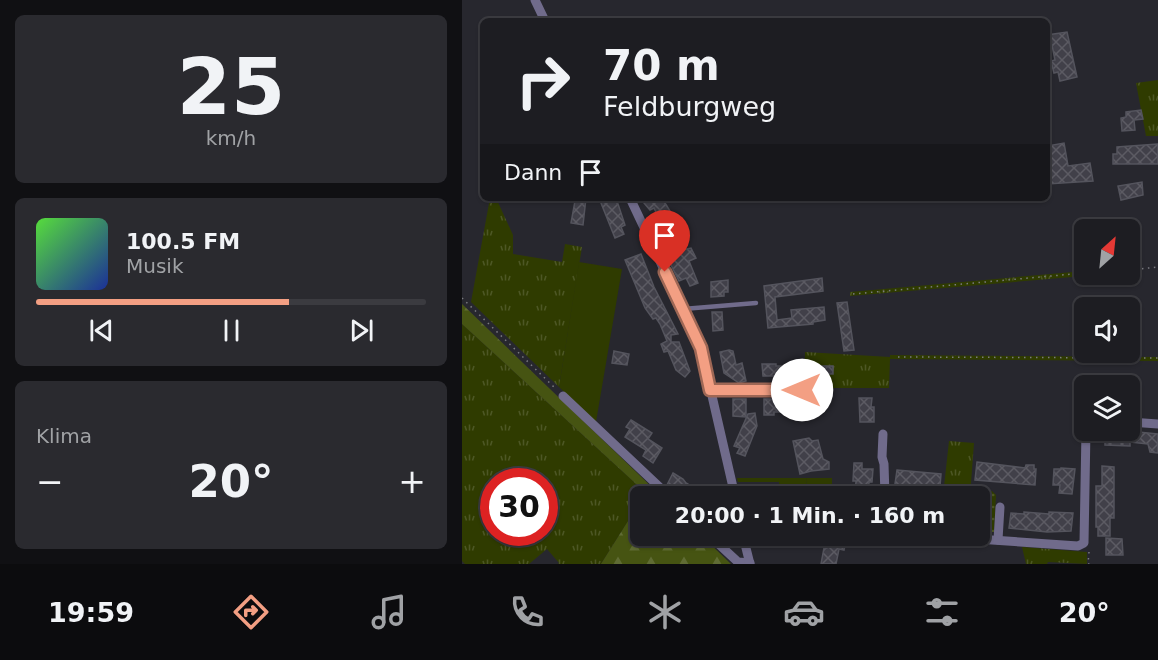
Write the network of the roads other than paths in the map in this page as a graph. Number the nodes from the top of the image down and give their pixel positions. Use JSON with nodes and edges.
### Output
{"nodes":[{"id":1,"x":535,"y":0,"type":"edge"},
{"id":2,"x":544,"y":18,"type":"edge"},
{"id":3,"x":631,"y":201,"type":"edge"},
{"id":4,"x":756,"y":303,"type":"dead end"},
{"id":5,"x":683,"y":309,"type":"junction"},
{"id":6,"x":710,"y":390,"type":"junction"},
{"id":7,"x":802,"y":390,"type":"dead end"},
{"id":8,"x":563,"y":396,"type":"road end"},
{"id":9,"x":1140,"y":423,"type":"edge"},
{"id":10,"x":1158,"y":424,"type":"edge"},
{"id":11,"x":883,"y":434,"type":"dead end"},
{"id":12,"x":1086,"y":441,"type":"edge"},
{"id":13,"x":658,"y":486,"type":"edge"},
{"id":14,"x":733,"y":486,"type":"edge"},
{"id":15,"x":883,"y":486,"type":"edge"},
{"id":16,"x":1000,"y":507,"type":"dead end"},
{"id":17,"x":990,"y":539,"type":"edge"},
{"id":18,"x":998,"y":540,"type":"junction"},
{"id":19,"x":721,"y":546,"type":"edge"},
{"id":20,"x":746,"y":546,"type":"edge"},
{"id":21,"x":750,"y":564,"type":"edge"}],
"edges":[{"from":1,"to":2,"type":"street"},
{"from":3,"to":5,"type":"street"},
{"from":4,"to":5,"type":"lane"},
{"from":5,"to":6,"type":"street"},
{"from":6,"to":7,"type":"street"},
{"from":6,"to":14,"type":"street"},
{"from":8,"to":13,"type":"street"},
{"from":9,"to":10,"type":"street"},
{"from":11,"to":15,"type":"street"},
{"from":12,"to":18,"type":"street"},
{"from":16,"to":18,"type":"street"},
{"from":17,"to":18,"type":"street"},
{"from":19,"to":21,"type":"street"},
{"from":20,"to":21,"type":"street"}]}
